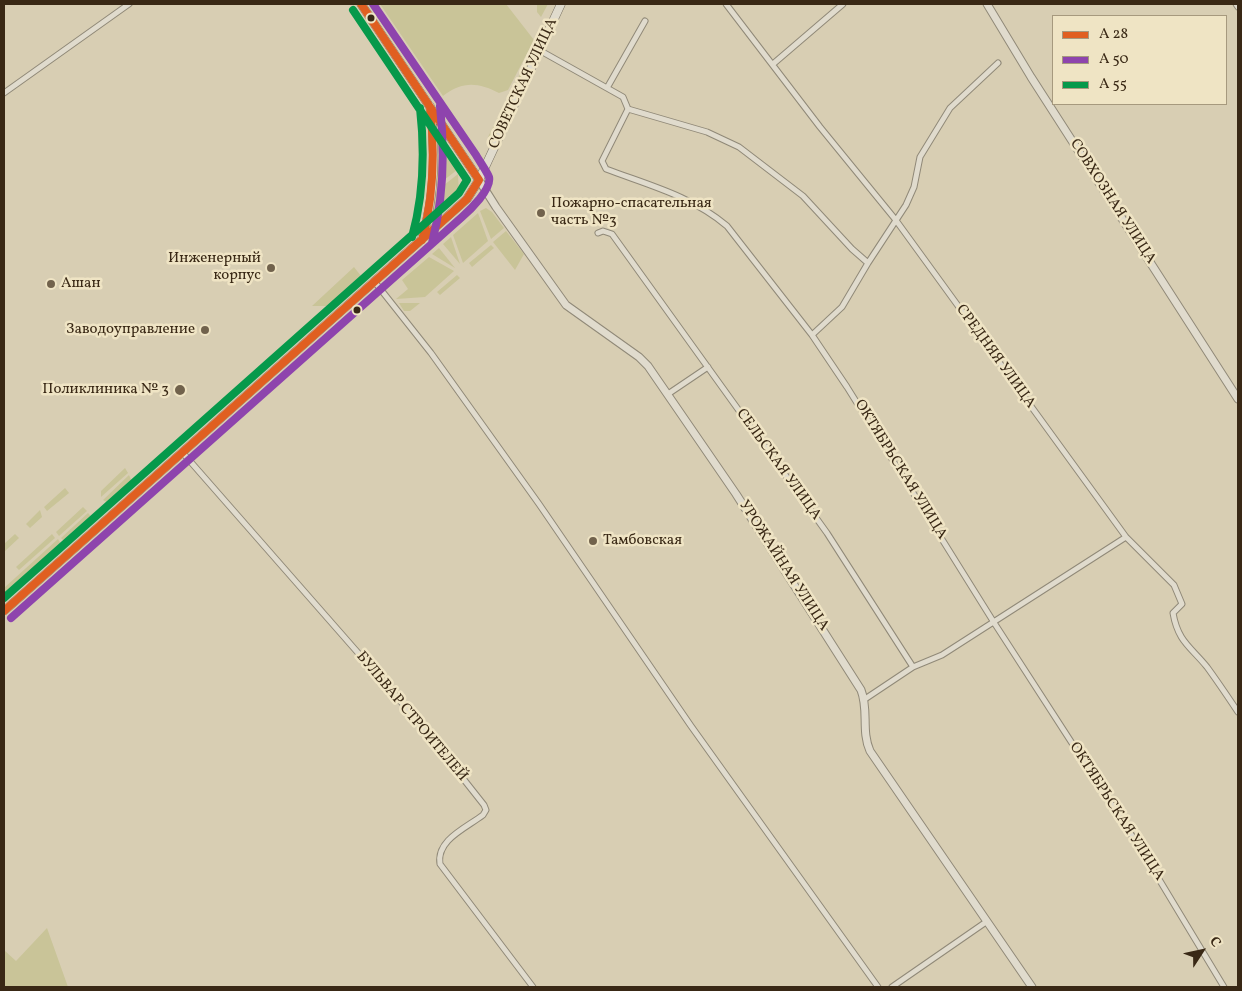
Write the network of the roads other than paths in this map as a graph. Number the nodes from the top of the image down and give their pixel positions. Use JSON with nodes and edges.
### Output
{"nodes":[{"id":1,"x":129,"y":4,"type":"edge"},
{"id":2,"x":361,"y":4,"type":"edge"},
{"id":3,"x":561,"y":4,"type":"edge"},
{"id":4,"x":726,"y":4,"type":"edge"},
{"id":5,"x":843,"y":4,"type":"edge"},
{"id":6,"x":987,"y":4,"type":"edge"},
{"id":7,"x":1236,"y":4,"type":"edge"},
{"id":8,"x":1238,"y":7,"type":"edge"},
{"id":9,"x":645,"y":21,"type":"dead end"},
{"id":10,"x":538,"y":49,"type":"junction"},
{"id":11,"x":773,"y":64,"type":"junction"},
{"id":12,"x":998,"y":64,"type":"dead end"},
{"id":13,"x":607,"y":88,"type":"junction"},
{"id":14,"x":4,"y":93,"type":"edge"},
{"id":15,"x":430,"y":104,"type":"junction"},
{"id":16,"x":628,"y":109,"type":"junction"},
{"id":17,"x":479,"y":180,"type":"junction"},
{"id":18,"x":895,"y":219,"type":"junction"},
{"id":19,"x":598,"y":233,"type":"dead end"},
{"id":20,"x":422,"y":240,"type":"junction"},
{"id":21,"x":868,"y":262,"type":"junction"},
{"id":22,"x":374,"y":281,"type":"junction"},
{"id":23,"x":812,"y":335,"type":"junction"},
{"id":24,"x":708,"y":367,"type":"junction"},
{"id":25,"x":668,"y":394,"type":"junction"},
{"id":26,"x":1238,"y":399,"type":"edge"},
{"id":27,"x":182,"y":452,"type":"junction"},
{"id":28,"x":1126,"y":537,"type":"junction"},
{"id":29,"x":4,"y":611,"type":"edge"},
{"id":30,"x":993,"y":621,"type":"junction"},
{"id":31,"x":913,"y":666,"type":"junction"},
{"id":32,"x":865,"y":700,"type":"junction"},
{"id":33,"x":1238,"y":712,"type":"edge"},
{"id":34,"x":986,"y":922,"type":"junction"},
{"id":35,"x":533,"y":987,"type":"edge"},
{"id":36,"x":878,"y":987,"type":"edge"},
{"id":37,"x":892,"y":987,"type":"edge"},
{"id":38,"x":1032,"y":987,"type":"edge"},
{"id":39,"x":1224,"y":987,"type":"edge"}],
"edges":[{"from":1,"to":14,"type":"street"},
{"from":2,"to":15,"type":"main road"},
{"from":3,"to":10,"type":"main road","name":"СОВЕТСКАЯ УЛИЦА"},
{"from":4,"to":11,"type":"street","name":"СРЕДНЯЯ УЛИЦА"},
{"from":5,"to":11,"type":"street"},
{"from":6,"to":26,"type":"street","name":"СОВХОЗНАЯ УЛИЦА"},
{"from":7,"to":8,"type":"street"},
{"from":9,"to":13,"type":"street"},
{"from":10,"to":13,"type":"street"},
{"from":10,"to":17,"type":"main road","name":"СОВЕТСКАЯ УЛИЦА"},
{"from":11,"to":18,"type":"street","name":"СРЕДНЯЯ УЛИЦА"},
{"from":12,"to":18,"type":"street"},
{"from":13,"to":16,"type":"street"},
{"from":15,"to":17,"type":"main road"},
{"from":15,"to":20,"type":"main road"},
{"from":16,"to":21,"type":"street"},
{"from":16,"to":23,"type":"street","name":"ОКТЯБРЬСКАЯ УЛИЦА"},
{"from":17,"to":20,"type":"main road","name":"СОВЕТСКАЯ УЛИЦА"},
{"from":17,"to":25,"type":"street","name":"УРОЖАЙНАЯ УЛИЦА"},
{"from":18,"to":21,"type":"street"},
{"from":18,"to":28,"type":"street","name":"СРЕДНЯЯ УЛИЦА"},
{"from":19,"to":24,"type":"street","name":"СЕЛЬСКАЯ УЛИЦА"},
{"from":20,"to":22,"type":"main road","name":"СОВЕТСКАЯ УЛИЦА"},
{"from":21,"to":23,"type":"street"},
{"from":22,"to":27,"type":"main road","name":"СОВЕТСКАЯ УЛИЦА"},
{"from":22,"to":36,"type":"street"},
{"from":23,"to":30,"type":"street","name":"ОКТЯБРЬСКАЯ УЛИЦА"},
{"from":24,"to":25,"type":"street"},
{"from":24,"to":31,"type":"street","name":"СЕЛЬСКАЯ УЛИЦА"},
{"from":25,"to":32,"type":"street","name":"УРОЖАЙНАЯ УЛИЦА"},
{"from":27,"to":29,"type":"main road","name":"СОВЕТСКАЯ УЛИЦА"},
{"from":27,"to":35,"type":"street","name":"БУЛЬВАР СТРОИТЕЛЕЙ"},
{"from":28,"to":30,"type":"street"},
{"from":28,"to":33,"type":"street","name":"СРЕДНЯЯ УЛИЦА"},
{"from":30,"to":31,"type":"street"},
{"from":30,"to":39,"type":"street","name":"ОКТЯБРЬСКАЯ УЛИЦА"},
{"from":31,"to":32,"type":"street"},
{"from":32,"to":34,"type":"street","name":"УРОЖАЙНАЯ УЛИЦА"},
{"from":34,"to":37,"type":"street"},
{"from":34,"to":38,"type":"street","name":"УРОЖАЙНАЯ УЛИЦА"}]}
